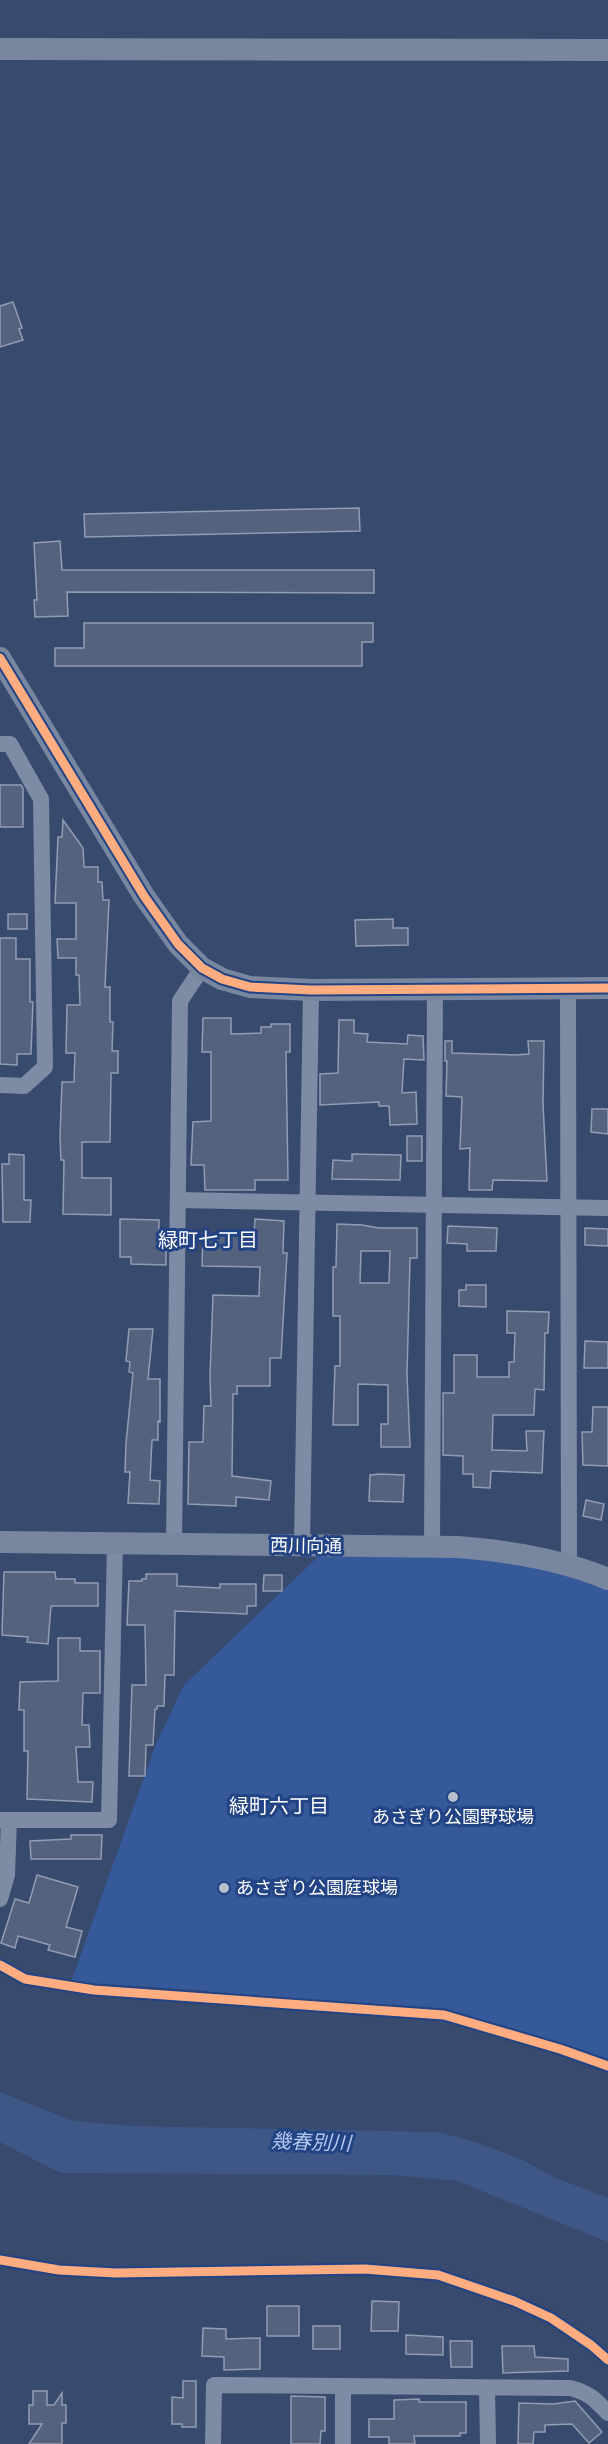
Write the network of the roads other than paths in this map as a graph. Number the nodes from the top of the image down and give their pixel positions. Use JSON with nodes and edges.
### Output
{"nodes":[{"id":1,"x":0,"y":49,"type":"edge"},
{"id":2,"x":608,"y":50,"type":"edge"},
{"id":3,"x":0,"y":658,"type":"edge"},
{"id":4,"x":0,"y":744,"type":"edge"},
{"id":5,"x":202,"y":968,"type":"junction"},
{"id":6,"x":568,"y":988,"type":"junction"},
{"id":7,"x":608,"y":988,"type":"edge"},
{"id":8,"x":435,"y":989,"type":"junction"},
{"id":9,"x":311,"y":990,"type":"junction"},
{"id":10,"x":0,"y":1085,"type":"edge"},
{"id":11,"x":178,"y":1200,"type":"junction"},
{"id":12,"x":307,"y":1202,"type":"junction"},
{"id":13,"x":434,"y":1205,"type":"junction"},
{"id":14,"x":568,"y":1208,"type":"junction"},
{"id":15,"x":608,"y":1208,"type":"edge"},
{"id":16,"x":0,"y":1542,"type":"edge"},
{"id":17,"x":115,"y":1543,"type":"junction"},
{"id":18,"x":174,"y":1544,"type":"junction"},
{"id":19,"x":302,"y":1545,"type":"junction"},
{"id":20,"x":432,"y":1547,"type":"junction"},
{"id":21,"x":569,"y":1565,"type":"junction"},
{"id":22,"x":608,"y":1579,"type":"edge"},
{"id":23,"x":5,"y":1820,"type":"edge"},
{"id":24,"x":0,"y":1899,"type":"edge"},
{"id":25,"x":343,"y":2386,"type":"junction"},
{"id":26,"x":487,"y":2388,"type":"junction"},
{"id":27,"x":608,"y":2414,"type":"edge"},
{"id":28,"x":213,"y":2444,"type":"edge"},
{"id":29,"x":343,"y":2444,"type":"edge"},
{"id":30,"x":488,"y":2444,"type":"edge"}],
"edges":[{"from":1,"to":2,"type":"street"},
{"from":3,"to":5,"type":"street"},
{"from":4,"to":10,"type":"street"},
{"from":5,"to":9,"type":"street"},
{"from":5,"to":11,"type":"street"},
{"from":6,"to":7,"type":"street"},
{"from":6,"to":8,"type":"street"},
{"from":6,"to":14,"type":"street"},
{"from":8,"to":9,"type":"street"},
{"from":8,"to":13,"type":"street"},
{"from":9,"to":12,"type":"street"},
{"from":11,"to":12,"type":"street"},
{"from":11,"to":18,"type":"street"},
{"from":12,"to":13,"type":"street"},
{"from":12,"to":19,"type":"street"},
{"from":13,"to":14,"type":"street"},
{"from":13,"to":20,"type":"street"},
{"from":14,"to":15,"type":"street"},
{"from":14,"to":21,"type":"street"},
{"from":16,"to":17,"type":"street","name":"西川向通"},
{"from":17,"to":18,"type":"street","name":"西川向通"},
{"from":17,"to":23,"type":"street"},
{"from":18,"to":19,"type":"street","name":"西川向通"},
{"from":19,"to":20,"type":"street","name":"西川向通"},
{"from":20,"to":21,"type":"street","name":"西川向通"},
{"from":21,"to":22,"type":"street","name":"西川向通"},
{"from":23,"to":24,"type":"street"},
{"from":25,"to":26,"type":"street"},
{"from":25,"to":28,"type":"street"},
{"from":25,"to":29,"type":"street"},
{"from":26,"to":27,"type":"street"},
{"from":26,"to":30,"type":"street"}]}
